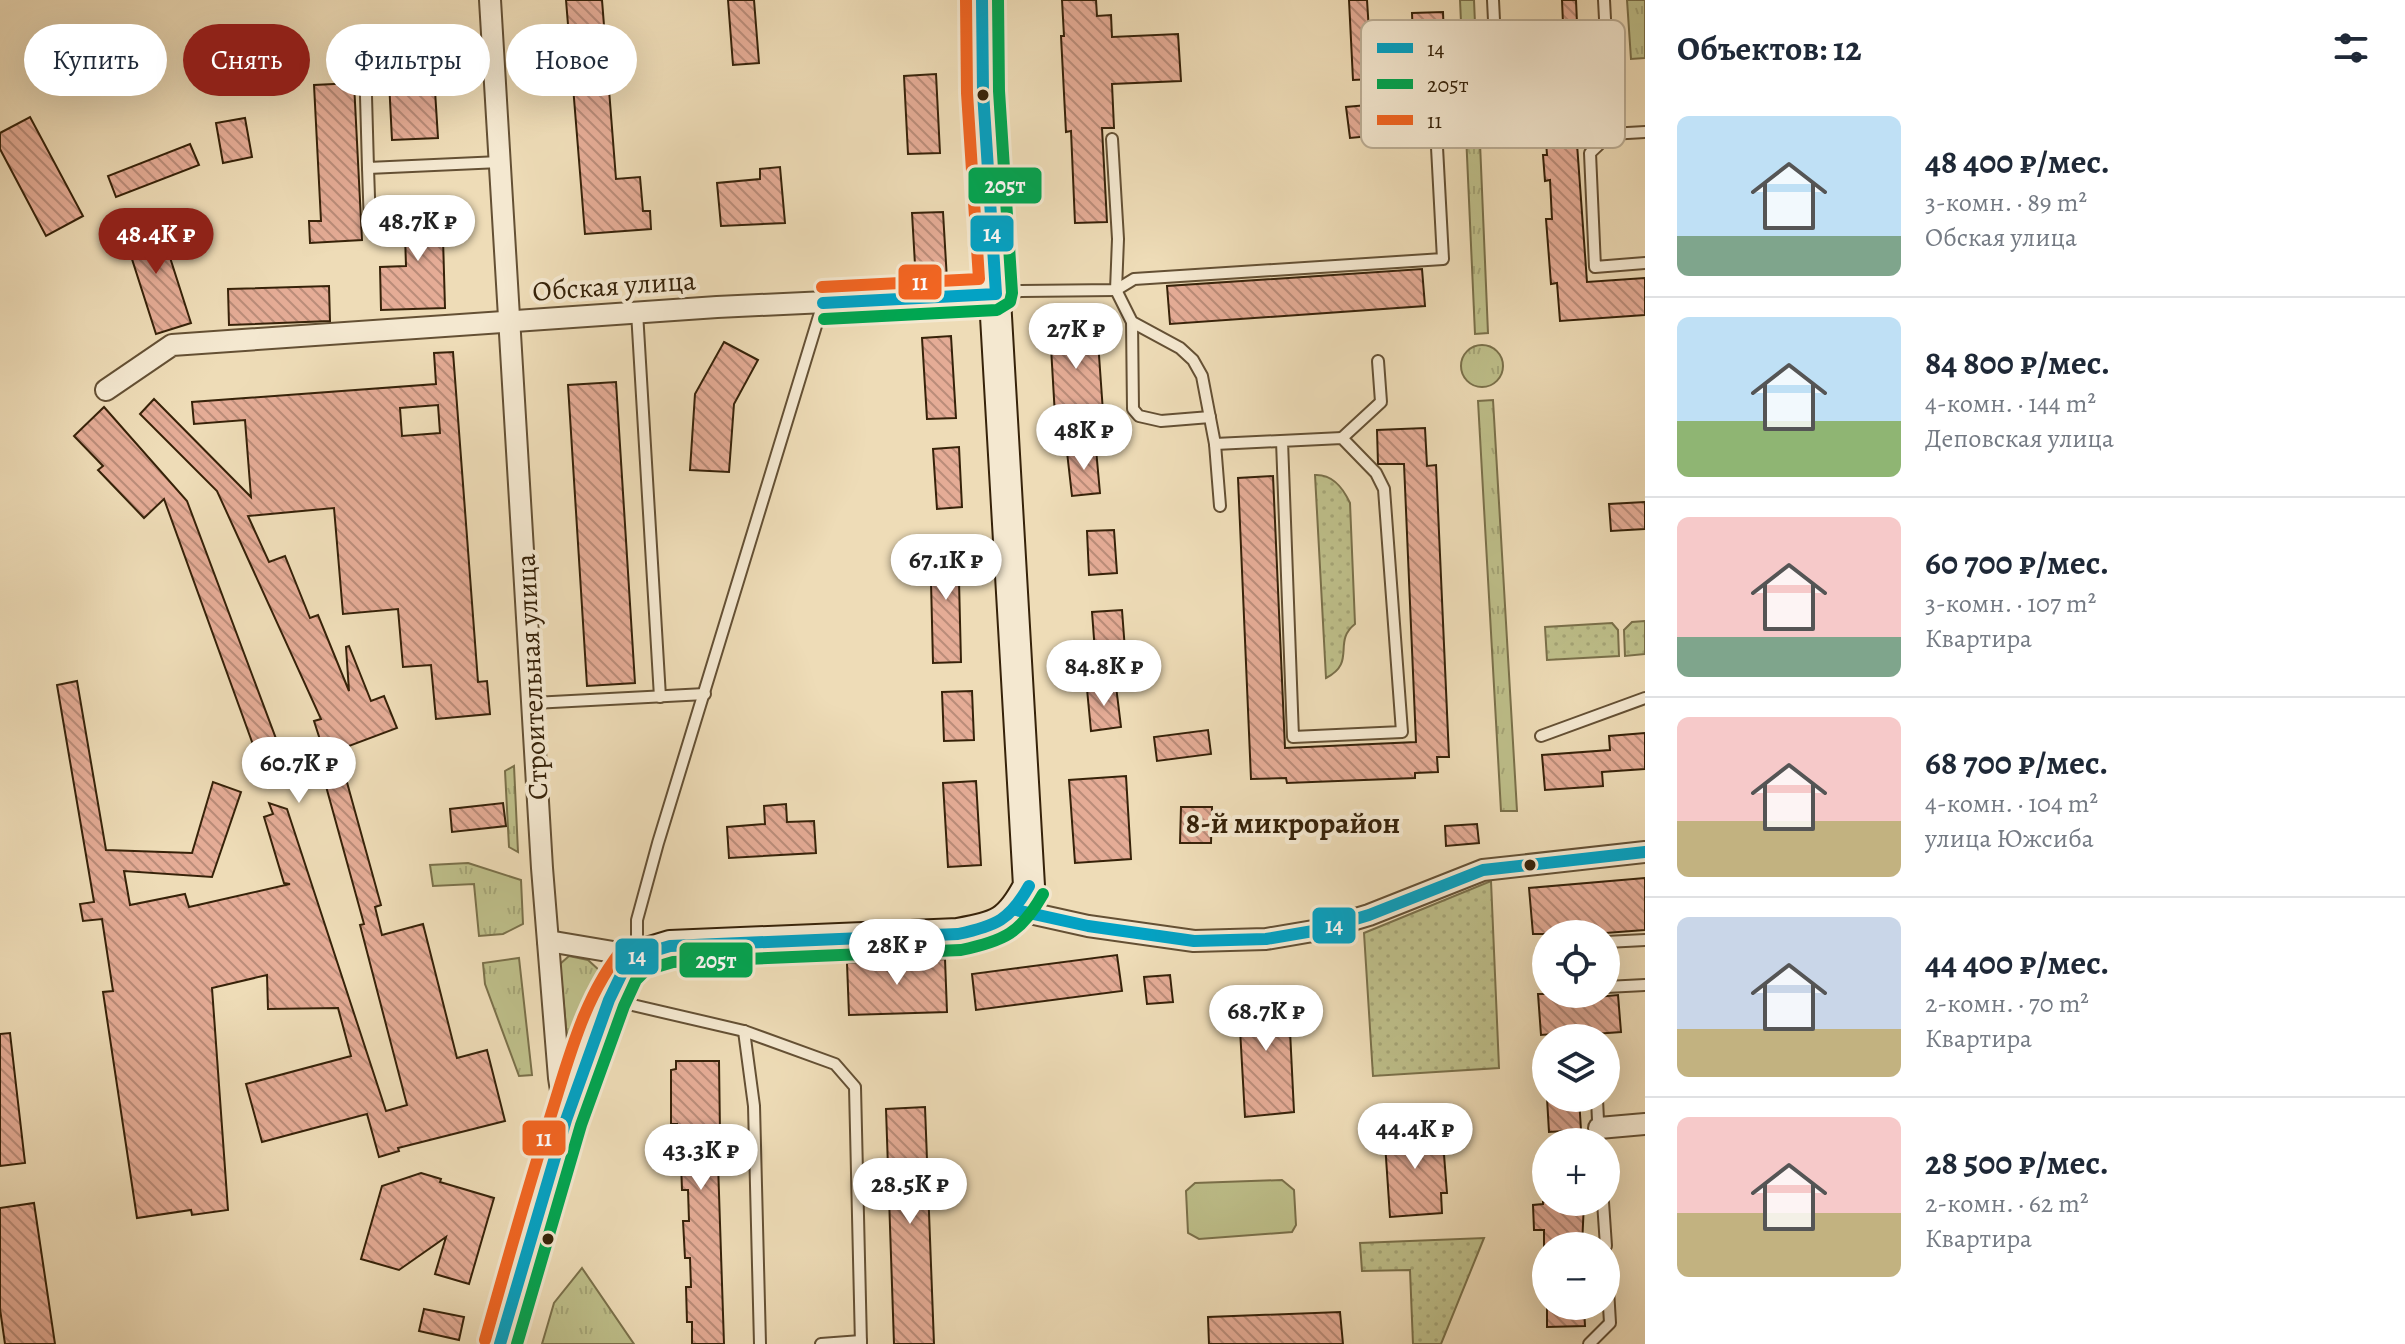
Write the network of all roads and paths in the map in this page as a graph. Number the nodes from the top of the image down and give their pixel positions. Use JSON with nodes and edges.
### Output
{"nodes":[{"id":1,"x":490,"y":0,"type":"edge"},
{"id":2,"x":982,"y":0,"type":"edge"},
{"id":3,"x":1493,"y":0,"type":"edge"},
{"id":4,"x":1604,"y":0,"type":"edge"},
{"id":5,"x":1494,"y":20,"type":"edge"},
{"id":6,"x":1605,"y":20,"type":"edge"},
{"id":7,"x":366,"y":96,"type":"edge"},
{"id":8,"x":1645,"y":132,"type":"edge"},
{"id":9,"x":1625,"y":133,"type":"edge"},
{"id":10,"x":1112,"y":139,"type":"dead end"},
{"id":11,"x":1437,"y":148,"type":"edge"},
{"id":12,"x":1595,"y":148,"type":"edge"},
{"id":13,"x":500,"y":162,"type":"junction"},
{"id":14,"x":368,"y":168,"type":"junction"},
{"id":15,"x":370,"y":226,"type":"dead end"},
{"id":16,"x":1645,"y":263,"type":"edge"},
{"id":17,"x":1116,"y":290,"type":"junction"},
{"id":18,"x":996,"y":294,"type":"junction"},
{"id":19,"x":823,"y":303,"type":"junction"},
{"id":20,"x":637,"y":312,"type":"junction"},
{"id":21,"x":509,"y":320,"type":"junction"},
{"id":22,"x":1132,"y":322,"type":"junction"},
{"id":23,"x":1378,"y":361,"type":"dead end"},
{"id":24,"x":106,"y":390,"type":"dead end"},
{"id":25,"x":1210,"y":417,"type":"junction"},
{"id":26,"x":1342,"y":438,"type":"junction"},
{"id":27,"x":1282,"y":441,"type":"junction"},
{"id":28,"x":1215,"y":444,"type":"junction"},
{"id":29,"x":1220,"y":506,"type":"dead end"},
{"id":30,"x":705,"y":694,"type":"junction"},
{"id":31,"x":660,"y":697,"type":"junction"},
{"id":32,"x":1645,"y":698,"type":"edge"},
{"id":33,"x":533,"y":703,"type":"junction"},
{"id":34,"x":1541,"y":736,"type":"dead end"},
{"id":35,"x":1645,"y":852,"type":"edge"},
{"id":36,"x":1023,"y":898,"type":"junction"},
{"id":37,"x":1645,"y":940,"type":"edge"},
{"id":38,"x":548,"y":941,"type":"junction"},
{"id":39,"x":1620,"y":941,"type":"edge"},
{"id":40,"x":637,"y":956,"type":"junction"},
{"id":41,"x":1645,"y":985,"type":"edge"},
{"id":42,"x":1620,"y":986,"type":"edge"},
{"id":43,"x":609,"y":1000,"type":"junction"},
{"id":44,"x":744,"y":1031,"type":"junction"},
{"id":45,"x":566,"y":1120,"type":"junction"},
{"id":46,"x":1645,"y":1124,"type":"edge"},
{"id":47,"x":1620,"y":1130,"type":"edge"},
{"id":48,"x":1610,"y":1320,"type":"edge"},
{"id":49,"x":861,"y":1342,"type":"edge"},
{"id":50,"x":500,"y":1344,"type":"edge"},
{"id":51,"x":760,"y":1344,"type":"edge"},
{"id":52,"x":821,"y":1344,"type":"edge"},
{"id":53,"x":1589,"y":1344,"type":"edge"}],
"edges":[{"from":1,"to":13,"type":"street","name":"Строительная улица"},
{"from":2,"to":18,"type":"street"},
{"from":3,"to":5,"type":"lane"},
{"from":4,"to":6,"type":"lane"},
{"from":7,"to":14,"type":"lane"},
{"from":8,"to":9,"type":"lane"},
{"from":10,"to":17,"type":"lane"},
{"from":11,"to":17,"type":"lane"},
{"from":12,"to":16,"type":"lane"},
{"from":13,"to":14,"type":"lane"},
{"from":13,"to":21,"type":"street","name":"Строительная улица"},
{"from":14,"to":15,"type":"lane"},
{"from":17,"to":18,"type":"lane"},
{"from":17,"to":22,"type":"lane"},
{"from":18,"to":19,"type":"street","name":"Обская улица"},
{"from":18,"to":36,"type":"street"},
{"from":19,"to":20,"type":"street","name":"Обская улица"},
{"from":19,"to":30,"type":"lane"},
{"from":20,"to":21,"type":"street","name":"Обская улица"},
{"from":20,"to":31,"type":"lane"},
{"from":21,"to":24,"type":"street","name":"Обская улица"},
{"from":21,"to":33,"type":"street","name":"Строительная улица"},
{"from":22,"to":25,"type":"lane"},
{"from":22,"to":25,"type":"lane"},
{"from":23,"to":26,"type":"lane"},
{"from":25,"to":28,"type":"lane"},
{"from":26,"to":27,"type":"lane"},
{"from":26,"to":27,"type":"lane"},
{"from":27,"to":28,"type":"lane"},
{"from":28,"to":29,"type":"lane"},
{"from":30,"to":31,"type":"lane"},
{"from":30,"to":40,"type":"lane"},
{"from":31,"to":33,"type":"lane"},
{"from":32,"to":34,"type":"lane"},
{"from":33,"to":38,"type":"street","name":"Строительная улица"},
{"from":35,"to":36,"type":"street"},
{"from":36,"to":40,"type":"street"},
{"from":37,"to":39,"type":"lane"},
{"from":38,"to":40,"type":"street"},
{"from":38,"to":45,"type":"street","name":"Строительная улица"},
{"from":40,"to":43,"type":"street"},
{"from":41,"to":42,"type":"lane"},
{"from":43,"to":44,"type":"lane"},
{"from":43,"to":45,"type":"street"},
{"from":44,"to":49,"type":"lane"},
{"from":44,"to":51,"type":"lane"},
{"from":45,"to":50,"type":"street","name":"Строительная улица"},
{"from":46,"to":47,"type":"street"},
{"from":48,"to":53,"type":"lane"},
{"from":49,"to":52,"type":"lane"}]}
